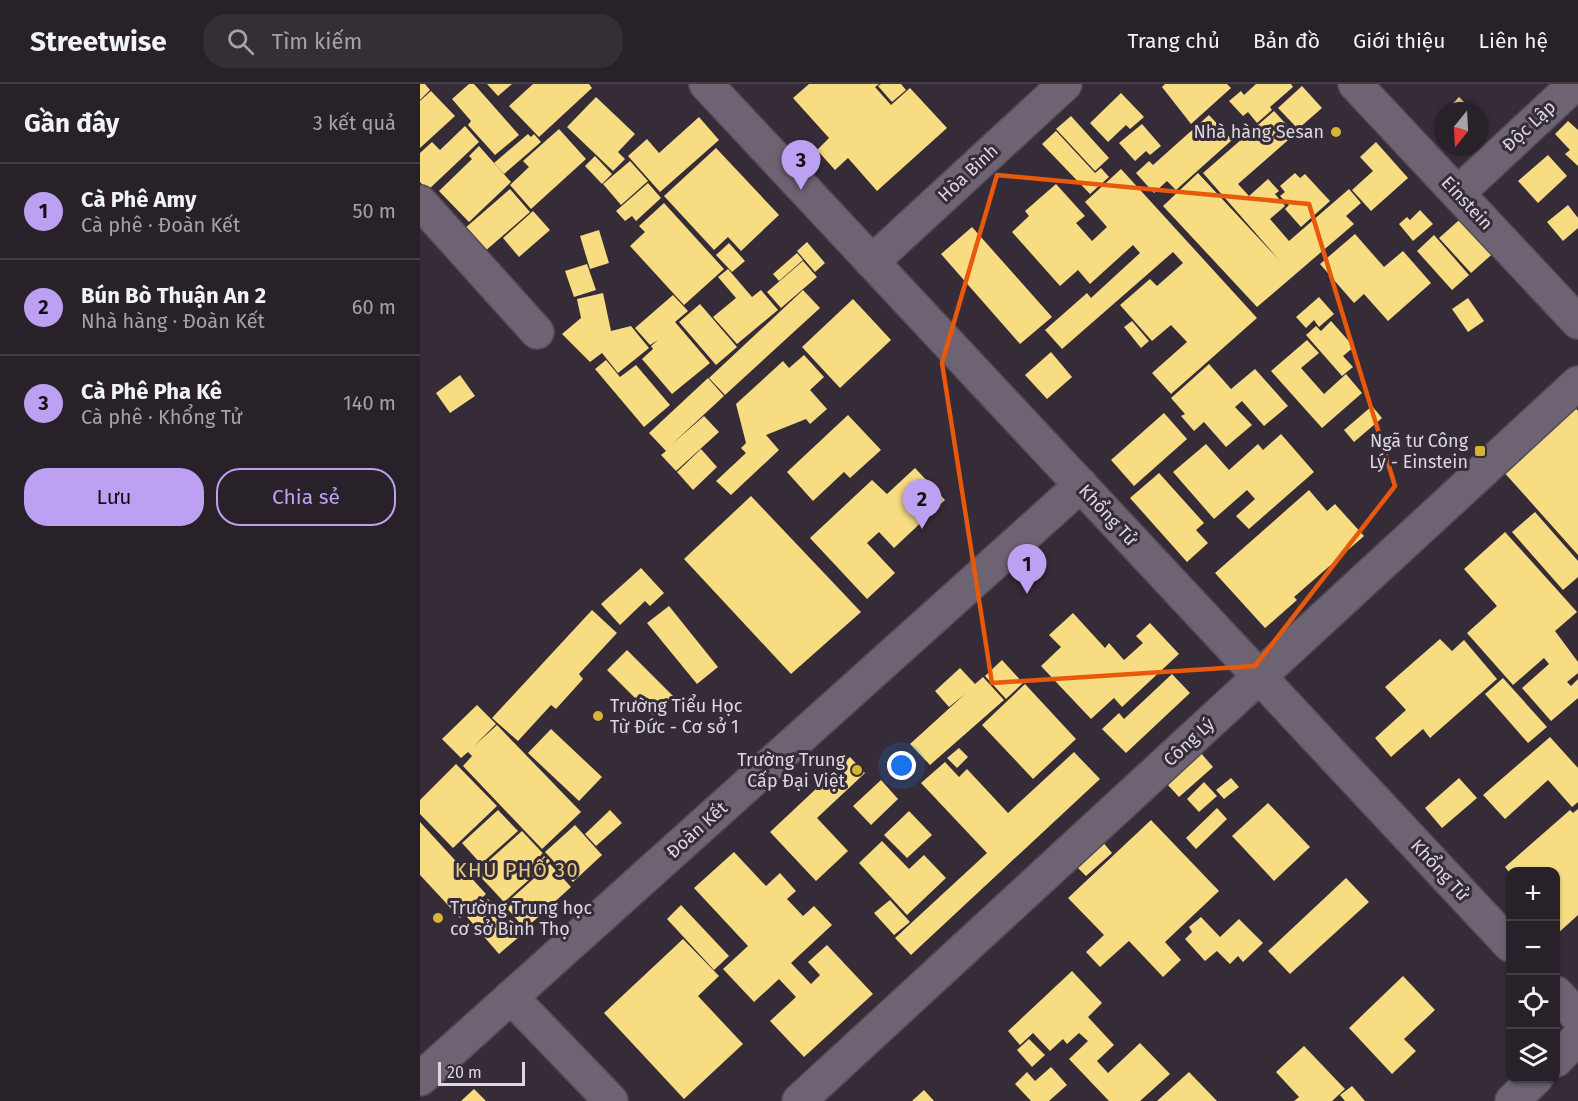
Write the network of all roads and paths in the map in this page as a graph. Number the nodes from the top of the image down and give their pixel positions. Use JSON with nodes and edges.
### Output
{"nodes":[{"id":1,"x":706,"y":84,"type":"edge"},
{"id":2,"x":1065,"y":84,"type":"edge"},
{"id":3,"x":1356,"y":84,"type":"edge"},
{"id":4,"x":1575,"y":84,"type":"edge"},
{"id":5,"x":1458,"y":193,"type":"junction"},
{"id":6,"x":420,"y":202,"type":"edge"},
{"id":7,"x":872,"y":262,"type":"junction"},
{"id":8,"x":1578,"y":322,"type":"edge"},
{"id":9,"x":537,"y":332,"type":"dead end"},
{"id":10,"x":1578,"y":383,"type":"edge"},
{"id":11,"x":1081,"y":485,"type":"junction"},
{"id":12,"x":1260,"y":677,"type":"junction"},
{"id":13,"x":1506,"y":941,"type":"edge"},
{"id":14,"x":1560,"y":997,"type":"edge"},
{"id":15,"x":511,"y":998,"type":"junction"},
{"id":16,"x":1578,"y":1017,"type":"edge"},
{"id":17,"x":1578,"y":1038,"type":"edge"},
{"id":18,"x":1560,"y":1056,"type":"edge"},
{"id":19,"x":420,"y":1079,"type":"edge"},
{"id":20,"x":1531,"y":1083,"type":"edge"},
{"id":21,"x":611,"y":1101,"type":"edge"},
{"id":22,"x":799,"y":1101,"type":"edge"},
{"id":23,"x":1512,"y":1101,"type":"edge"}],
"edges":[{"from":1,"to":7,"type":"street","name":"Khổng Tử"},
{"from":2,"to":7,"type":"street","name":"Hòa Bình"},
{"from":3,"to":5,"type":"street","name":"Einstein"},
{"from":4,"to":5,"type":"street","name":"Độc Lập"},
{"from":5,"to":8,"type":"street","name":"Einstein"},
{"from":6,"to":9,"type":"street"},
{"from":7,"to":11,"type":"street","name":"Khổng Tử"},
{"from":10,"to":12,"type":"street","name":"Công Lý"},
{"from":11,"to":12,"type":"street","name":"Khổng Tử"},
{"from":11,"to":15,"type":"street","name":"Đoàn Kết"},
{"from":12,"to":13,"type":"street","name":"Khổng Tử"},
{"from":12,"to":22,"type":"street","name":"Công Lý"},
{"from":14,"to":16,"type":"street"},
{"from":15,"to":19,"type":"street","name":"Đoàn Kết"},
{"from":15,"to":21,"type":"street"},
{"from":17,"to":18,"type":"street"},
{"from":20,"to":23,"type":"street"}]}
